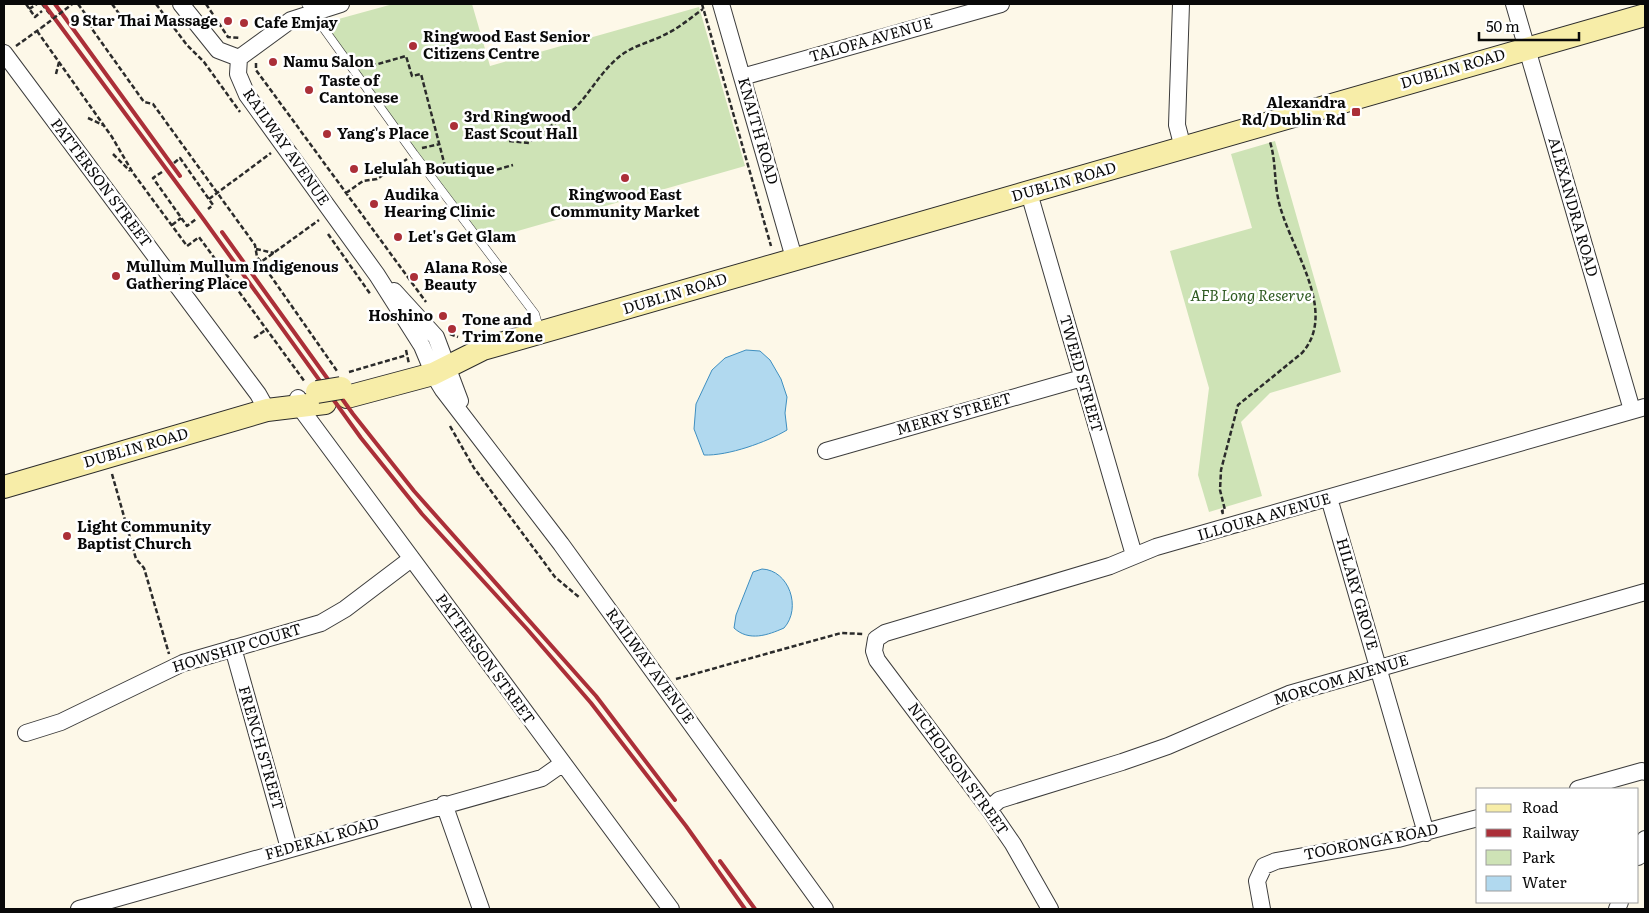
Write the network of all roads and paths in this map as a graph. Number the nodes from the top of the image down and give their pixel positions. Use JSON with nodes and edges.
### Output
{"nodes":[{"id":1,"x":26,"y":4,"type":"edge"},
{"id":2,"x":37,"y":4,"type":"edge"},
{"id":3,"x":42,"y":4,"type":"edge"},
{"id":4,"x":71,"y":4,"type":"edge"},
{"id":5,"x":78,"y":4,"type":"edge"},
{"id":6,"x":112,"y":4,"type":"edge"},
{"id":7,"x":156,"y":4,"type":"edge"},
{"id":8,"x":181,"y":4,"type":"edge"},
{"id":9,"x":206,"y":4,"type":"edge"},
{"id":10,"x":341,"y":4,"type":"edge"},
{"id":11,"x":702,"y":4,"type":"edge"},
{"id":12,"x":721,"y":4,"type":"edge"},
{"id":13,"x":1001,"y":4,"type":"edge"},
{"id":14,"x":1182,"y":4,"type":"edge"},
{"id":15,"x":1514,"y":4,"type":"edge"},
{"id":16,"x":309,"y":8,"type":"edge"},
{"id":17,"x":30,"y":9,"type":"junction"},
{"id":18,"x":703,"y":9,"type":"junction"},
{"id":19,"x":42,"y":12,"type":"dead end"},
{"id":20,"x":120,"y":15,"type":"dead end"},
{"id":21,"x":1645,"y":15,"type":"edge"},
{"id":22,"x":53,"y":18,"type":"junction"},
{"id":23,"x":37,"y":31,"type":"junction"},
{"id":24,"x":1527,"y":48,"type":"junction"},
{"id":25,"x":245,"y":52,"type":"junction"},
{"id":26,"x":4,"y":54,"type":"edge"},
{"id":27,"x":59,"y":62,"type":"junction"},
{"id":28,"x":354,"y":71,"type":"junction"},
{"id":29,"x":56,"y":74,"type":"dead end"},
{"id":30,"x":742,"y":77,"type":"junction"},
{"id":31,"x":243,"y":116,"type":"dead end"},
{"id":32,"x":88,"y":118,"type":"dead end"},
{"id":33,"x":1265,"y":124,"type":"junction"},
{"id":34,"x":104,"y":126,"type":"junction"},
{"id":35,"x":509,"y":141,"type":"dead end"},
{"id":36,"x":440,"y":144,"type":"junction"},
{"id":37,"x":266,"y":146,"type":"dead end"},
{"id":38,"x":1183,"y":148,"type":"junction"},
{"id":39,"x":272,"y":153,"type":"junction"},
{"id":40,"x":113,"y":154,"type":"dead end"},
{"id":41,"x":414,"y":154,"type":"junction"},
{"id":42,"x":276,"y":160,"type":"dead end"},
{"id":43,"x":174,"y":163,"type":"dead end"},
{"id":44,"x":514,"y":165,"type":"dead end"},
{"id":45,"x":446,"y":170,"type":"junction"},
{"id":46,"x":427,"y":171,"type":"junction"},
{"id":47,"x":162,"y":172,"type":"dead end"},
{"id":48,"x":133,"y":173,"type":"junction"},
{"id":49,"x":346,"y":192,"type":"junction"},
{"id":50,"x":217,"y":193,"type":"junction"},
{"id":51,"x":1029,"y":193,"type":"junction"},
{"id":52,"x":209,"y":199,"type":"junction"},
{"id":53,"x":208,"y":209,"type":"dead end"},
{"id":54,"x":314,"y":212,"type":"dead end"},
{"id":55,"x":181,"y":218,"type":"junction"},
{"id":56,"x":196,"y":219,"type":"dead end"},
{"id":57,"x":319,"y":220,"type":"junction"},
{"id":58,"x":172,"y":225,"type":"junction"},
{"id":59,"x":771,"y":246,"type":"dead end"},
{"id":60,"x":256,"y":248,"type":"junction"},
{"id":61,"x":274,"y":253,"type":"junction"},
{"id":62,"x":794,"y":258,"type":"junction"},
{"id":63,"x":261,"y":262,"type":"junction"},
{"id":64,"x":373,"y":298,"type":"dead end"},
{"id":65,"x":431,"y":310,"type":"dead end"},
{"id":66,"x":267,"y":329,"type":"junction"},
{"id":67,"x":541,"y":332,"type":"junction"},
{"id":68,"x":448,"y":333,"type":"dead end"},
{"id":69,"x":458,"y":337,"type":"dead end"},
{"id":70,"x":254,"y":338,"type":"dead end"},
{"id":71,"x":405,"y":347,"type":"dead end"},
{"id":72,"x":438,"y":364,"type":"junction"},
{"id":73,"x":1082,"y":378,"type":"junction"},
{"id":74,"x":325,"y":391,"type":"junction"},
{"id":75,"x":1639,"y":409,"type":"edge"},
{"id":76,"x":268,"y":410,"type":"junction"},
{"id":77,"x":826,"y":451,"type":"dead end"},
{"id":78,"x":111,"y":473,"type":"dead end"},
{"id":79,"x":4,"y":487,"type":"edge"},
{"id":80,"x":1329,"y":498,"type":"junction"},
{"id":81,"x":1227,"y":527,"type":"junction"},
{"id":82,"x":1134,"y":555,"type":"junction"},
{"id":83,"x":411,"y":559,"type":"junction"},
{"id":84,"x":1645,"y":592,"type":"edge"},
{"id":85,"x":885,"y":634,"type":"junction"},
{"id":86,"x":232,"y":648,"type":"junction"},
{"id":87,"x":172,"y":667,"type":"junction"},
{"id":88,"x":1378,"y":668,"type":"junction"},
{"id":89,"x":676,"y":679,"type":"dead end"},
{"id":90,"x":26,"y":733,"type":"dead end"},
{"id":91,"x":562,"y":764,"type":"junction"},
{"id":92,"x":1645,"y":772,"type":"edge"},
{"id":93,"x":1582,"y":788,"type":"edge"},
{"id":94,"x":444,"y":804,"type":"junction"},
{"id":95,"x":989,"y":809,"type":"junction"},
{"id":96,"x":1476,"y":819,"type":"edge"},
{"id":97,"x":1426,"y":833,"type":"junction"},
{"id":98,"x":1645,"y":839,"type":"edge"},
{"id":99,"x":289,"y":848,"type":"junction"},
{"id":100,"x":1639,"y":854,"type":"edge"},
{"id":101,"x":79,"y":909,"type":"edge"},
{"id":102,"x":481,"y":909,"type":"edge"},
{"id":103,"x":670,"y":909,"type":"edge"},
{"id":104,"x":825,"y":909,"type":"edge"},
{"id":105,"x":1050,"y":909,"type":"edge"},
{"id":106,"x":1262,"y":909,"type":"edge"}],
"edges":[{"from":1,"to":17,"type":"path"},
{"from":2,"to":17,"type":"path"},
{"from":3,"to":22,"type":"path"},
{"from":4,"to":22,"type":"path","bridge":true},
{"from":5,"to":50,"type":"path"},
{"from":6,"to":20,"type":"path"},
{"from":7,"to":31,"type":"path"},
{"from":8,"to":25,"type":"street"},
{"from":9,"to":25,"type":"path"},
{"from":10,"to":16,"type":"street"},
{"from":11,"to":18,"type":"path"},
{"from":12,"to":30,"type":"street","name":"KNAITH ROAD"},
{"from":13,"to":30,"type":"street","name":"TALOFA AVENUE"},
{"from":14,"to":38,"type":"street"},
{"from":15,"to":24,"type":"street","name":"ALEXANDRA ROAD"},
{"from":16,"to":25,"type":"street"},
{"from":16,"to":28,"type":"lane"},
{"from":17,"to":19,"type":"path"},
{"from":18,"to":35,"type":"path"},
{"from":18,"to":59,"type":"path"},
{"from":21,"to":24,"type":"main road","name":"DUBLIN ROAD"},
{"from":22,"to":23,"type":"path","bridge":true},
{"from":23,"to":26,"type":"path"},
{"from":23,"to":27,"type":"path"},
{"from":24,"to":33,"type":"main road","name":"DUBLIN ROAD"},
{"from":24,"to":75,"type":"street","name":"ALEXANDRA ROAD"},
{"from":25,"to":49,"type":"path"},
{"from":25,"to":72,"type":"street","name":"RAILWAY AVENUE"},
{"from":26,"to":76,"type":"street","name":"PATTERSON STREET"},
{"from":27,"to":29,"type":"path"},
{"from":27,"to":34,"type":"path"},
{"from":28,"to":36,"type":"path"},
{"from":28,"to":41,"type":"lane"},
{"from":30,"to":62,"type":"street","name":"KNAITH ROAD"},
{"from":32,"to":34,"type":"path"},
{"from":33,"to":38,"type":"main road","name":"DUBLIN ROAD"},
{"from":33,"to":81,"type":"path"},
{"from":34,"to":48,"type":"path"},
{"from":36,"to":41,"type":"path"},
{"from":36,"to":45,"type":"path"},
{"from":37,"to":39,"type":"path"},
{"from":38,"to":51,"type":"main road","name":"DUBLIN ROAD"},
{"from":39,"to":42,"type":"path"},
{"from":39,"to":50,"type":"path"},
{"from":40,"to":48,"type":"path"},
{"from":41,"to":46,"type":"lane"},
{"from":41,"to":49,"type":"path"},
{"from":43,"to":52,"type":"path"},
{"from":44,"to":45,"type":"path"},
{"from":45,"to":46,"type":"path"},
{"from":46,"to":67,"type":"lane"},
{"from":47,"to":55,"type":"path"},
{"from":48,"to":58,"type":"path"},
{"from":49,"to":65,"type":"path"},
{"from":50,"to":52,"type":"path"},
{"from":50,"to":60,"type":"path"},
{"from":51,"to":62,"type":"main road","name":"DUBLIN ROAD"},
{"from":51,"to":73,"type":"street","name":"TWEED STREET"},
{"from":52,"to":53,"type":"path"},
{"from":54,"to":57,"type":"path"},
{"from":55,"to":56,"type":"path"},
{"from":55,"to":58,"type":"path"},
{"from":57,"to":61,"type":"path"},
{"from":57,"to":64,"type":"path"},
{"from":58,"to":66,"type":"path"},
{"from":60,"to":61,"type":"path"},
{"from":60,"to":63,"type":"path"},
{"from":61,"to":63,"type":"path"},
{"from":62,"to":67,"type":"main road","name":"DUBLIN ROAD"},
{"from":63,"to":74,"type":"path"},
{"from":66,"to":70,"type":"path"},
{"from":66,"to":74,"type":"path"},
{"from":67,"to":72,"type":"main road","name":"DUBLIN ROAD"},
{"from":68,"to":69,"type":"path"},
{"from":71,"to":74,"type":"path"},
{"from":72,"to":74,"type":"main road","name":"DUBLIN ROAD"},
{"from":72,"to":104,"type":"street","name":"RAILWAY AVENUE"},
{"from":73,"to":77,"type":"street","name":"MERRY STREET"},
{"from":73,"to":82,"type":"street","name":"TWEED STREET"},
{"from":74,"to":76,"type":"main road","name":"DUBLIN ROAD"},
{"from":74,"to":83,"type":"street","name":"PATTERSON STREET"},
{"from":75,"to":80,"type":"street","name":"ILLOURA AVENUE"},
{"from":76,"to":79,"type":"main road","name":"DUBLIN ROAD"},
{"from":78,"to":87,"type":"path"},
{"from":80,"to":81,"type":"street","name":"ILLOURA AVENUE"},
{"from":80,"to":88,"type":"street","name":"HILARY GROVE"},
{"from":81,"to":82,"type":"street","name":"ILLOURA AVENUE"},
{"from":82,"to":85,"type":"street","name":"ILLOURA AVENUE"},
{"from":83,"to":86,"type":"street","name":"HOWSHIP COURT"},
{"from":83,"to":91,"type":"street","name":"PATTERSON STREET"},
{"from":84,"to":88,"type":"street","name":"MORCOM AVENUE"},
{"from":85,"to":89,"type":"path"},
{"from":85,"to":95,"type":"street","name":"NICHOLSON STREET"},
{"from":86,"to":87,"type":"street","name":"HOWSHIP COURT"},
{"from":86,"to":99,"type":"street","name":"FRENCH STREET"},
{"from":87,"to":90,"type":"street","name":"HOWSHIP COURT"},
{"from":88,"to":95,"type":"street","name":"MORCOM AVENUE"},
{"from":88,"to":97,"type":"street","name":"HILARY GROVE"},
{"from":91,"to":94,"type":"street","name":"FEDERAL ROAD"},
{"from":91,"to":103,"type":"street","name":"PATTERSON STREET"},
{"from":92,"to":93,"type":"street"},
{"from":94,"to":99,"type":"street","name":"FEDERAL ROAD"},
{"from":94,"to":102,"type":"street"},
{"from":95,"to":105,"type":"street","name":"NICHOLSON STREET"},
{"from":96,"to":97,"type":"street","name":"TOORONGA ROAD"},
{"from":97,"to":106,"type":"street","name":"TOORONGA ROAD"},
{"from":98,"to":100,"type":"street"},
{"from":99,"to":101,"type":"street","name":"FEDERAL ROAD"}]}
